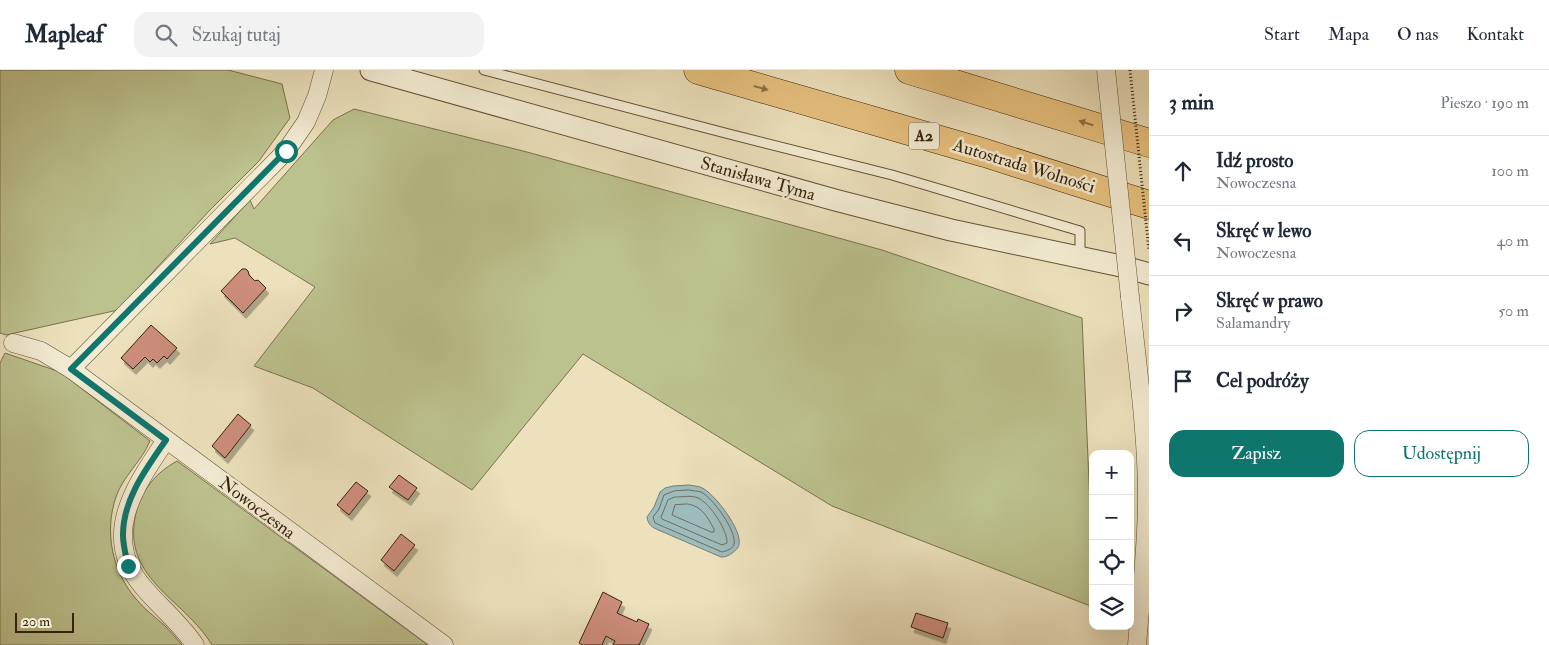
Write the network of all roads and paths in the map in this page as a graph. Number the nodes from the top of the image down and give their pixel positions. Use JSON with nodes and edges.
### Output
{"nodes":[{"id":1,"x":324,"y":70,"type":"edge"},
{"id":2,"x":371,"y":70,"type":"edge"},
{"id":3,"x":484,"y":70,"type":"edge"},
{"id":4,"x":698,"y":70,"type":"edge"},
{"id":5,"x":909,"y":70,"type":"edge"},
{"id":6,"x":1106,"y":70,"type":"edge"},
{"id":7,"x":1130,"y":70,"type":"edge"},
{"id":8,"x":1149,"y":143,"type":"edge"},
{"id":9,"x":1149,"y":205,"type":"edge"},
{"id":10,"x":1149,"y":251,"type":"edge"},
{"id":11,"x":1080,"y":257,"type":"junction"},
{"id":12,"x":1149,"y":274,"type":"edge"},
{"id":13,"x":13,"y":343,"type":"dead end"},
{"id":14,"x":71,"y":369,"type":"junction"},
{"id":15,"x":166,"y":440,"type":"junction"},
{"id":16,"x":195,"y":645,"type":"edge"},
{"id":17,"x":444,"y":645,"type":"edge"},
{"id":18,"x":1137,"y":645,"type":"edge"}],
"edges":[{"from":1,"to":14,"type":"street"},
{"from":2,"to":11,"type":"street","name":"Stanisława Tyma"},
{"from":3,"to":11,"type":"lane"},
{"from":4,"to":9,"type":"highway","name":"Autostrada Wolności","number":"A2","one_way":true},
{"from":8,"to":5,"type":"highway","one_way":true},
{"from":6,"to":18,"type":"street","bridge":true},
{"from":7,"to":10,"type":"path","bridge":true},
{"from":11,"to":12,"type":"street","name":"Stanisława Tyma"},
{"from":13,"to":14,"type":"street","name":"Nowoczesna"},
{"from":14,"to":15,"type":"street","name":"Nowoczesna"},
{"from":15,"to":16,"type":"street"},
{"from":15,"to":17,"type":"street","name":"Nowoczesna"}]}
